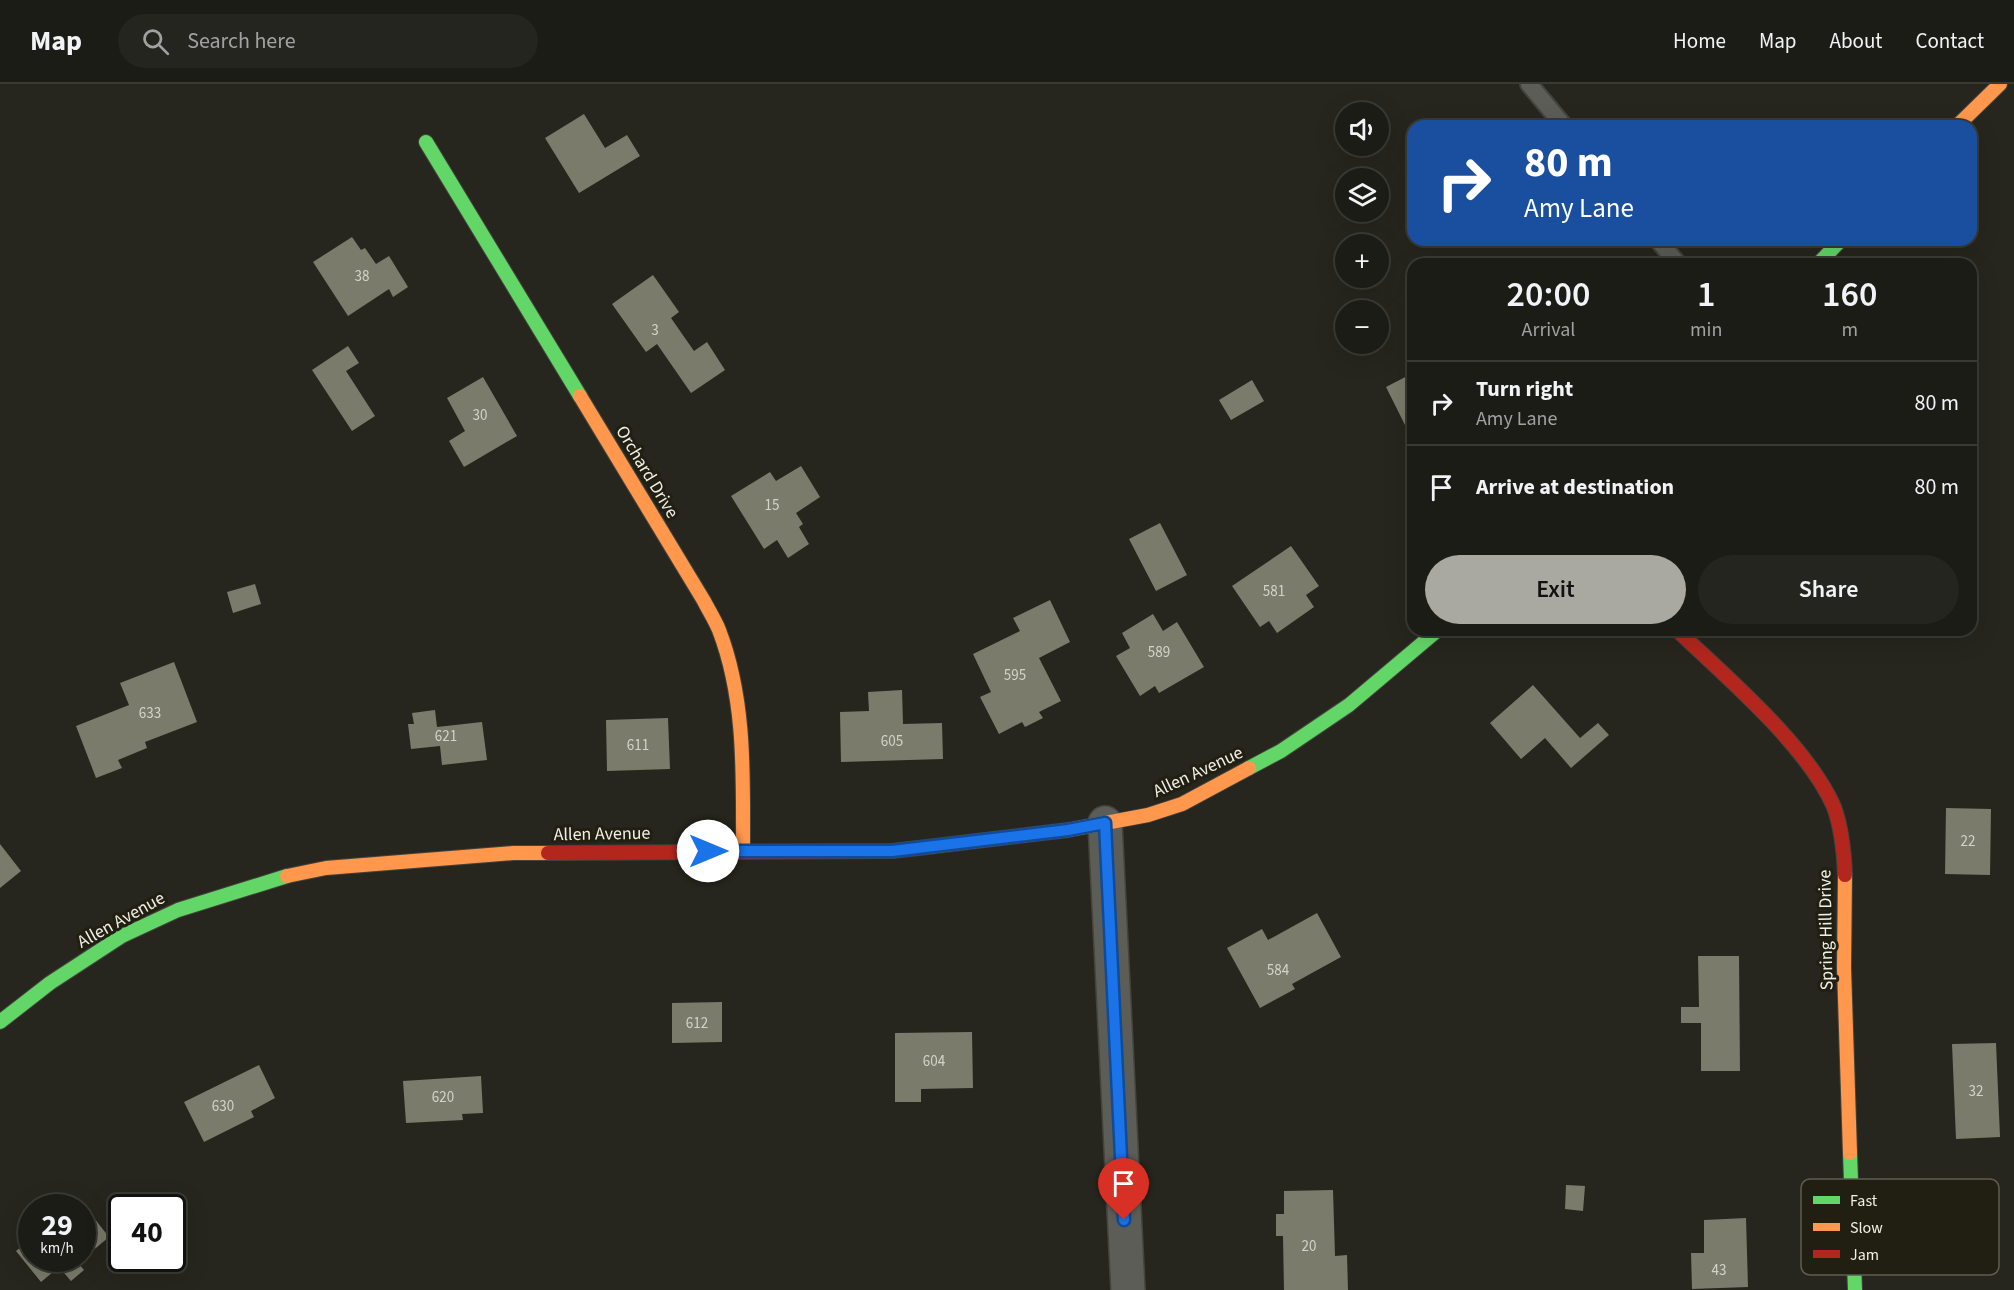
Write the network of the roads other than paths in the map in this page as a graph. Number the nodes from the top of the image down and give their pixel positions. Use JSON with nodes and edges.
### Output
{"nodes":[{"id":1,"x":1529,"y":84,"type":"edge"},
{"id":2,"x":2000,"y":84,"type":"edge"},
{"id":3,"x":1559,"y":120,"type":"edge"},
{"id":4,"x":1963,"y":120,"type":"edge"},
{"id":5,"x":426,"y":142,"type":"dead end"},
{"id":6,"x":1663,"y":246,"type":"edge"},
{"id":7,"x":1835,"y":246,"type":"edge"},
{"id":8,"x":1673,"y":258,"type":"edge"},
{"id":9,"x":1824,"y":258,"type":"edge"},
{"id":10,"x":1431,"y":636,"type":"edge"},
{"id":11,"x":1683,"y":636,"type":"edge"},
{"id":12,"x":1105,"y":823,"type":"junction"},
{"id":13,"x":743,"y":851,"type":"junction"},
{"id":14,"x":0,"y":1022,"type":"edge"},
{"id":15,"x":1851,"y":1179,"type":"edge"},
{"id":16,"x":1854,"y":1275,"type":"edge"},
{"id":17,"x":1128,"y":1290,"type":"edge"},
{"id":18,"x":1855,"y":1290,"type":"edge"}],
"edges":[{"from":1,"to":3,"type":"lane"},
{"from":2,"to":4,"type":"street"},
{"from":5,"to":13,"type":"street","name":"Orchard Drive"},
{"from":6,"to":8,"type":"lane"},
{"from":7,"to":9,"type":"street"},
{"from":10,"to":12,"type":"street","name":"Allen Avenue"},
{"from":11,"to":15,"type":"street","name":"Spring Hill Drive"},
{"from":12,"to":13,"type":"street","name":"Allen Avenue"},
{"from":12,"to":17,"type":"street"},
{"from":13,"to":14,"type":"street","name":"Allen Avenue"},
{"from":16,"to":18,"type":"street","name":"Spring Hill Drive"}]}
